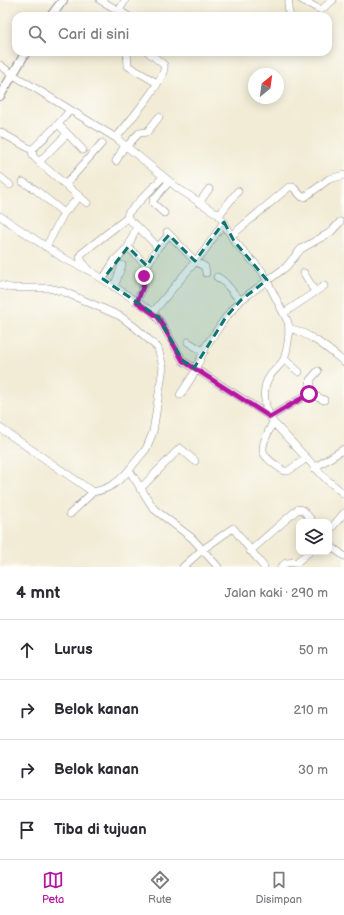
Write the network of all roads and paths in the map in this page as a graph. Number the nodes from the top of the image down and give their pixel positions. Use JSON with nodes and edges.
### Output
{"nodes":[{"id":1,"x":63,"y":0,"type":"edge"},
{"id":2,"x":100,"y":0,"type":"edge"},
{"id":3,"x":125,"y":0,"type":"edge"},
{"id":4,"x":289,"y":0,"type":"edge"},
{"id":5,"x":302,"y":0,"type":"edge"},
{"id":6,"x":333,"y":0,"type":"edge"},
{"id":7,"x":119,"y":11,"type":"joint"},
{"id":8,"x":54,"y":12,"type":"edge"},
{"id":9,"x":289,"y":12,"type":"edge"},
{"id":10,"x":23,"y":56,"type":"edge"},
{"id":11,"x":127,"y":56,"type":"edge"},
{"id":12,"x":152,"y":56,"type":"edge"},
{"id":13,"x":0,"y":64,"type":"edge"},
{"id":14,"x":12,"y":74,"type":"junction"},
{"id":15,"x":157,"y":83,"type":"junction"},
{"id":16,"x":0,"y":96,"type":"edge"},
{"id":17,"x":70,"y":110,"type":"junction"},
{"id":18,"x":159,"y":117,"type":"dead end"},
{"id":19,"x":59,"y":125,"type":"junction"},
{"id":20,"x":0,"y":132,"type":"edge"},
{"id":21,"x":67,"y":134,"type":"junction"},
{"id":22,"x":116,"y":138,"type":"junction"},
{"id":23,"x":102,"y":143,"type":"dead end"},
{"id":24,"x":126,"y":146,"type":"junction"},
{"id":25,"x":32,"y":150,"type":"junction"},
{"id":26,"x":83,"y":150,"type":"dead end"},
{"id":27,"x":116,"y":161,"type":"dead end"},
{"id":28,"x":39,"y":162,"type":"junction"},
{"id":29,"x":344,"y":175,"type":"edge"},
{"id":30,"x":0,"y":177,"type":"edge"},
{"id":31,"x":163,"y":177,"type":"junction"},
{"id":32,"x":23,"y":182,"type":"dead end"},
{"id":33,"x":169,"y":182,"type":"junction"},
{"id":34,"x":66,"y":184,"type":"junction"},
{"id":35,"x":10,"y":185,"type":"dead end"},
{"id":36,"x":209,"y":189,"type":"dead end"},
{"id":37,"x":238,"y":191,"type":"dead end"},
{"id":38,"x":80,"y":196,"type":"junction"},
{"id":39,"x":87,"y":202,"type":"dead end"},
{"id":40,"x":199,"y":203,"type":"junction"},
{"id":41,"x":164,"y":213,"type":"dead end"},
{"id":42,"x":64,"y":214,"type":"junction"},
{"id":43,"x":219,"y":215,"type":"junction"},
{"id":44,"x":0,"y":216,"type":"edge"},
{"id":45,"x":127,"y":218,"type":"junction"},
{"id":46,"x":224,"y":222,"type":"junction"},
{"id":47,"x":340,"y":222,"type":"dead end"},
{"id":48,"x":137,"y":226,"type":"junction"},
{"id":49,"x":232,"y":235,"type":"junction"},
{"id":50,"x":46,"y":247,"type":"junction"},
{"id":51,"x":128,"y":247,"type":"junction"},
{"id":52,"x":158,"y":247,"type":"junction"},
{"id":53,"x":195,"y":262,"type":"junction"},
{"id":54,"x":122,"y":265,"type":"dead end"},
{"id":55,"x":147,"y":266,"type":"junction"},
{"id":56,"x":88,"y":270,"type":"junction"},
{"id":57,"x":206,"y":273,"type":"dead end"},
{"id":58,"x":304,"y":273,"type":"dead end"},
{"id":59,"x":217,"y":278,"type":"dead end"},
{"id":60,"x":102,"y":279,"type":"junction"},
{"id":61,"x":267,"y":280,"type":"junction"},
{"id":62,"x":0,"y":285,"type":"edge"},
{"id":63,"x":114,"y":286,"type":"junction"},
{"id":64,"x":324,"y":286,"type":"dead end"},
{"id":65,"x":315,"y":292,"type":"junction"},
{"id":66,"x":241,"y":300,"type":"junction"},
{"id":67,"x":137,"y":302,"type":"junction"},
{"id":68,"x":153,"y":312,"type":"junction"},
{"id":69,"x":284,"y":313,"type":"junction"},
{"id":70,"x":289,"y":328,"type":"junction"},
{"id":71,"x":188,"y":342,"type":"dead end"},
{"id":72,"x":204,"y":352,"type":"junction"},
{"id":73,"x":284,"y":358,"type":"junction"},
{"id":74,"x":344,"y":362,"type":"edge"},
{"id":75,"x":196,"y":369,"type":"junction"},
{"id":76,"x":318,"y":371,"type":"dead end"},
{"id":77,"x":299,"y":372,"type":"dead end"},
{"id":78,"x":180,"y":395,"type":"dead end"},
{"id":79,"x":305,"y":396,"type":"junction"},
{"id":80,"x":324,"y":400,"type":"dead end"},
{"id":81,"x":270,"y":418,"type":"junction"},
{"id":82,"x":0,"y":428,"type":"edge"},
{"id":83,"x":344,"y":449,"type":"edge"},
{"id":84,"x":307,"y":458,"type":"junction"},
{"id":85,"x":195,"y":461,"type":"dead end"},
{"id":86,"x":314,"y":468,"type":"junction"},
{"id":87,"x":129,"y":470,"type":"junction"},
{"id":88,"x":140,"y":489,"type":"junction"},
{"id":89,"x":343,"y":491,"type":"edge"},
{"id":90,"x":93,"y":492,"type":"junction"},
{"id":91,"x":344,"y":512,"type":"edge"},
{"id":92,"x":70,"y":514,"type":"dead end"},
{"id":93,"x":310,"y":519,"type":"edge"},
{"id":94,"x":332,"y":527,"type":"edge"},
{"id":95,"x":332,"y":547,"type":"edge"},
{"id":96,"x":202,"y":550,"type":"junction"},
{"id":97,"x":250,"y":551,"type":"junction"},
{"id":98,"x":305,"y":555,"type":"edge"},
{"id":99,"x":344,"y":556,"type":"edge"},
{"id":100,"x":183,"y":567,"type":"edge"},
{"id":101,"x":218,"y":567,"type":"edge"},
{"id":102,"x":264,"y":567,"type":"edge"},
{"id":103,"x":281,"y":567,"type":"edge"}],
"edges":[{"from":1,"to":8,"type":"street"},
{"from":2,"to":7,"type":"street"},
{"from":3,"to":7,"type":"street"},
{"from":4,"to":9,"type":"street"},
{"from":5,"to":6,"type":"street"},
{"from":10,"to":14,"type":"street"},
{"from":11,"to":15,"type":"street"},
{"from":12,"to":15,"type":"street"},
{"from":13,"to":14,"type":"street"},
{"from":14,"to":16,"type":"street"},
{"from":14,"to":17,"type":"street"},
{"from":15,"to":22,"type":"street"},
{"from":17,"to":19,"type":"street"},
{"from":17,"to":22,"type":"street"},
{"from":18,"to":24,"type":"street"},
{"from":19,"to":21,"type":"street"},
{"from":19,"to":25,"type":"street"},
{"from":20,"to":25,"type":"street"},
{"from":21,"to":26,"type":"street"},
{"from":21,"to":28,"type":"street"},
{"from":22,"to":24,"type":"street"},
{"from":23,"to":34,"type":"street"},
{"from":24,"to":27,"type":"street"},
{"from":24,"to":31,"type":"street"},
{"from":25,"to":28,"type":"street"},
{"from":28,"to":34,"type":"street"},
{"from":29,"to":49,"type":"street"},
{"from":30,"to":35,"type":"street"},
{"from":31,"to":33,"type":"street"},
{"from":31,"to":45,"type":"street"},
{"from":32,"to":42,"type":"street"},
{"from":33,"to":40,"type":"street"},
{"from":33,"to":41,"type":"street"},
{"from":34,"to":38,"type":"street"},
{"from":36,"to":40,"type":"street"},
{"from":37,"to":43,"type":"street"},
{"from":38,"to":39,"type":"street"},
{"from":38,"to":42,"type":"street"},
{"from":40,"to":43,"type":"street"},
{"from":42,"to":50,"type":"street"},
{"from":43,"to":46,"type":"street"},
{"from":44,"to":50,"type":"street"},
{"from":45,"to":48,"type":"street"},
{"from":45,"to":56,"type":"street"},
{"from":46,"to":49,"type":"street"},
{"from":46,"to":53,"type":"street"},
{"from":47,"to":61,"type":"street"},
{"from":48,"to":51,"type":"street"},
{"from":48,"to":52,"type":"street"},
{"from":49,"to":61,"type":"street"},
{"from":50,"to":56,"type":"street"},
{"from":51,"to":55,"type":"street"},
{"from":51,"to":60,"type":"street"},
{"from":52,"to":53,"type":"street"},
{"from":52,"to":55,"type":"street"},
{"from":53,"to":57,"type":"street"},
{"from":53,"to":68,"type":"street"},
{"from":54,"to":63,"type":"street"},
{"from":55,"to":67,"type":"street"},
{"from":56,"to":60,"type":"street"},
{"from":58,"to":65,"type":"street"},
{"from":59,"to":66,"type":"street"},
{"from":60,"to":63,"type":"street"},
{"from":61,"to":66,"type":"street"},
{"from":61,"to":69,"type":"street"},
{"from":62,"to":87,"type":"street"},
{"from":63,"to":67,"type":"street"},
{"from":64,"to":65,"type":"street"},
{"from":65,"to":69,"type":"street"},
{"from":66,"to":72,"type":"street"},
{"from":67,"to":68,"type":"street"},
{"from":68,"to":75,"type":"street"},
{"from":69,"to":70,"type":"street"},
{"from":70,"to":73,"type":"street"},
{"from":70,"to":74,"type":"street"},
{"from":71,"to":72,"type":"street"},
{"from":72,"to":75,"type":"street"},
{"from":73,"to":77,"type":"street"},
{"from":73,"to":81,"type":"street"},
{"from":75,"to":78,"type":"street"},
{"from":75,"to":81,"type":"street"},
{"from":76,"to":79,"type":"street"},
{"from":79,"to":80,"type":"street"},
{"from":79,"to":81,"type":"street"},
{"from":81,"to":84,"type":"street"},
{"from":81,"to":84,"type":"street"},
{"from":82,"to":90,"type":"street"},
{"from":83,"to":86,"type":"street"},
{"from":84,"to":86,"type":"street"},
{"from":85,"to":88,"type":"street"},
{"from":86,"to":89,"type":"street"},
{"from":87,"to":88,"type":"street"},
{"from":87,"to":90,"type":"street"},
{"from":88,"to":96,"type":"street"},
{"from":90,"to":92,"type":"street"},
{"from":91,"to":94,"type":"street"},
{"from":93,"to":97,"type":"street"},
{"from":95,"to":99,"type":"street"},
{"from":96,"to":97,"type":"street"},
{"from":96,"to":100,"type":"street"},
{"from":96,"to":101,"type":"street"},
{"from":97,"to":102,"type":"street"},
{"from":98,"to":103,"type":"street"}]}
